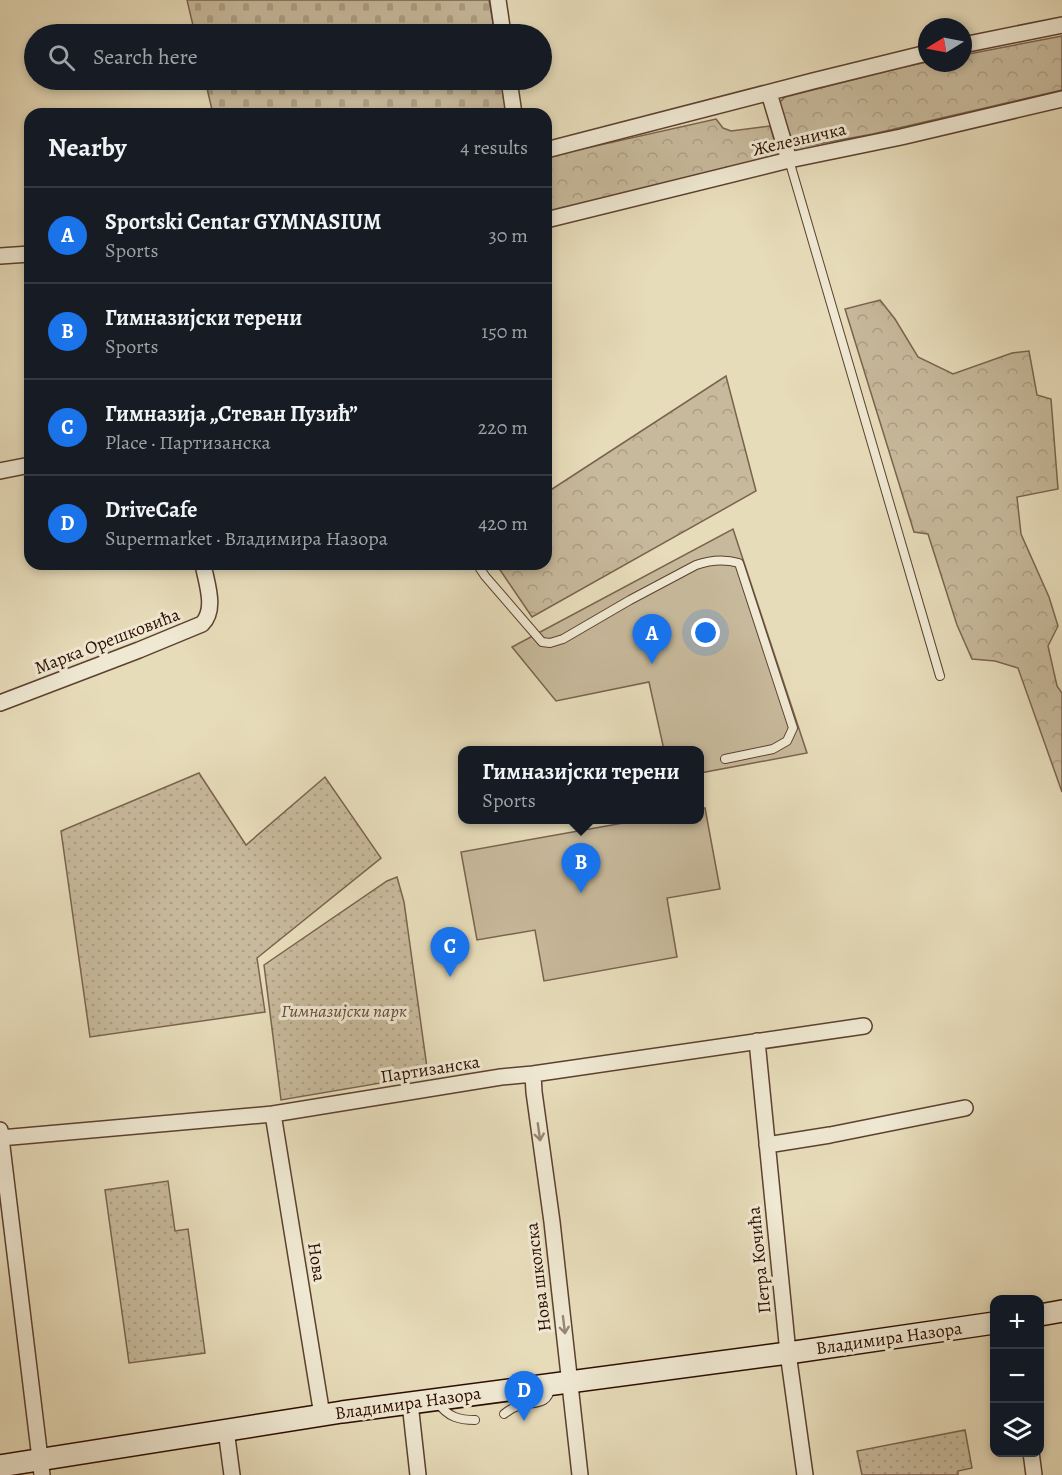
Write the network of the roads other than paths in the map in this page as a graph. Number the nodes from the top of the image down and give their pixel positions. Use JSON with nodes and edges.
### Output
{"nodes":[{"id":1,"x":498,"y":0,"type":"edge"},
{"id":2,"x":502,"y":24,"type":"edge"},
{"id":3,"x":1062,"y":25,"type":"edge"},
{"id":4,"x":972,"y":43,"type":"edge"},
{"id":5,"x":918,"y":55,"type":"edge"},
{"id":6,"x":510,"y":90,"type":"edge"},
{"id":7,"x":769,"y":93,"type":"junction"},
{"id":8,"x":1062,"y":99,"type":"edge"},
{"id":9,"x":513,"y":108,"type":"edge"},
{"id":10,"x":552,"y":148,"type":"edge"},
{"id":11,"x":789,"y":160,"type":"junction"},
{"id":12,"x":552,"y":219,"type":"edge"},
{"id":13,"x":24,"y":254,"type":"edge"},
{"id":14,"x":0,"y":256,"type":"edge"},
{"id":15,"x":24,"y":466,"type":"edge"},
{"id":16,"x":0,"y":471,"type":"edge"},
{"id":17,"x":204,"y":570,"type":"edge"},
{"id":18,"x":482,"y":570,"type":"edge"},
{"id":19,"x":940,"y":676,"type":"dead end"},
{"id":20,"x":0,"y":703,"type":"edge"},
{"id":21,"x":725,"y":759,"type":"dead end"},
{"id":22,"x":864,"y":1026,"type":"dead end"},
{"id":23,"x":757,"y":1041,"type":"junction"},
{"id":24,"x":533,"y":1074,"type":"junction"},
{"id":25,"x":965,"y":1108,"type":"dead end"},
{"id":26,"x":273,"y":1114,"type":"junction"},
{"id":27,"x":0,"y":1135,"type":"edge"},
{"id":28,"x":767,"y":1145,"type":"junction"},
{"id":29,"x":1062,"y":1311,"type":"edge"},
{"id":30,"x":1044,"y":1314,"type":"edge"},
{"id":31,"x":990,"y":1324,"type":"edge"},
{"id":32,"x":788,"y":1353,"type":"junction"},
{"id":33,"x":560,"y":1383,"type":"junction"},
{"id":34,"x":436,"y":1399,"type":"junction"},
{"id":35,"x":410,"y":1403,"type":"junction"},
{"id":36,"x":504,"y":1414,"type":"dead end"},
{"id":37,"x":322,"y":1415,"type":"junction"},
{"id":38,"x":475,"y":1420,"type":"dead end"},
{"id":39,"x":226,"y":1430,"type":"junction"},
{"id":40,"x":1032,"y":1457,"type":"edge"},
{"id":41,"x":0,"y":1466,"type":"edge"},
{"id":42,"x":41,"y":1467,"type":"edge"},
{"id":43,"x":232,"y":1475,"type":"edge"},
{"id":44,"x":418,"y":1475,"type":"edge"},
{"id":45,"x":580,"y":1475,"type":"edge"},
{"id":46,"x":805,"y":1475,"type":"edge"},
{"id":47,"x":1034,"y":1475,"type":"edge"}],
"edges":[{"from":1,"to":2,"type":"street"},
{"from":3,"to":4,"type":"street"},
{"from":5,"to":7,"type":"street"},
{"from":6,"to":9,"type":"street"},
{"from":7,"to":10,"type":"street"},
{"from":7,"to":11,"type":"street"},
{"from":8,"to":11,"type":"street","name":"Железничка"},
{"from":11,"to":12,"type":"street","name":"Железничка"},
{"from":11,"to":19,"type":"lane"},
{"from":13,"to":14,"type":"street"},
{"from":15,"to":16,"type":"street"},
{"from":17,"to":20,"type":"street","name":"Марка Орешковића"},
{"from":18,"to":21,"type":"lane"},
{"from":22,"to":23,"type":"street","name":"Партизанска"},
{"from":23,"to":24,"type":"street","name":"Партизанска"},
{"from":23,"to":28,"type":"street","name":"Петра Кочића"},
{"from":24,"to":26,"type":"street","name":"Партизанска"},
{"from":24,"to":33,"type":"street","name":"Нова школска","one_way":true},
{"from":25,"to":28,"type":"street"},
{"from":26,"to":27,"type":"street","name":"Партизанска"},
{"from":26,"to":37,"type":"street","name":"Нова"},
{"from":27,"to":42,"type":"street"},
{"from":28,"to":32,"type":"street","name":"Петра Кочића"},
{"from":29,"to":30,"type":"street"},
{"from":31,"to":32,"type":"street","name":"Владимира Назора"},
{"from":32,"to":33,"type":"street","name":"Владимира Назора"},
{"from":32,"to":46,"type":"street","name":"Петра Кочића"},
{"from":33,"to":34,"type":"street","name":"Владимира Назора"},
{"from":33,"to":36,"type":"lane"},
{"from":33,"to":45,"type":"street","name":"Нова школска"},
{"from":34,"to":35,"type":"street","name":"Владимира Назора"},
{"from":34,"to":38,"type":"lane"},
{"from":35,"to":37,"type":"street","name":"Владимира Назора"},
{"from":35,"to":44,"type":"street"},
{"from":37,"to":39,"type":"street","name":"Владимира Назора"},
{"from":39,"to":42,"type":"street","name":"Владимира Назора"},
{"from":39,"to":43,"type":"street"},
{"from":40,"to":47,"type":"street"},
{"from":41,"to":42,"type":"street","name":"Владимира Назора"}]}
